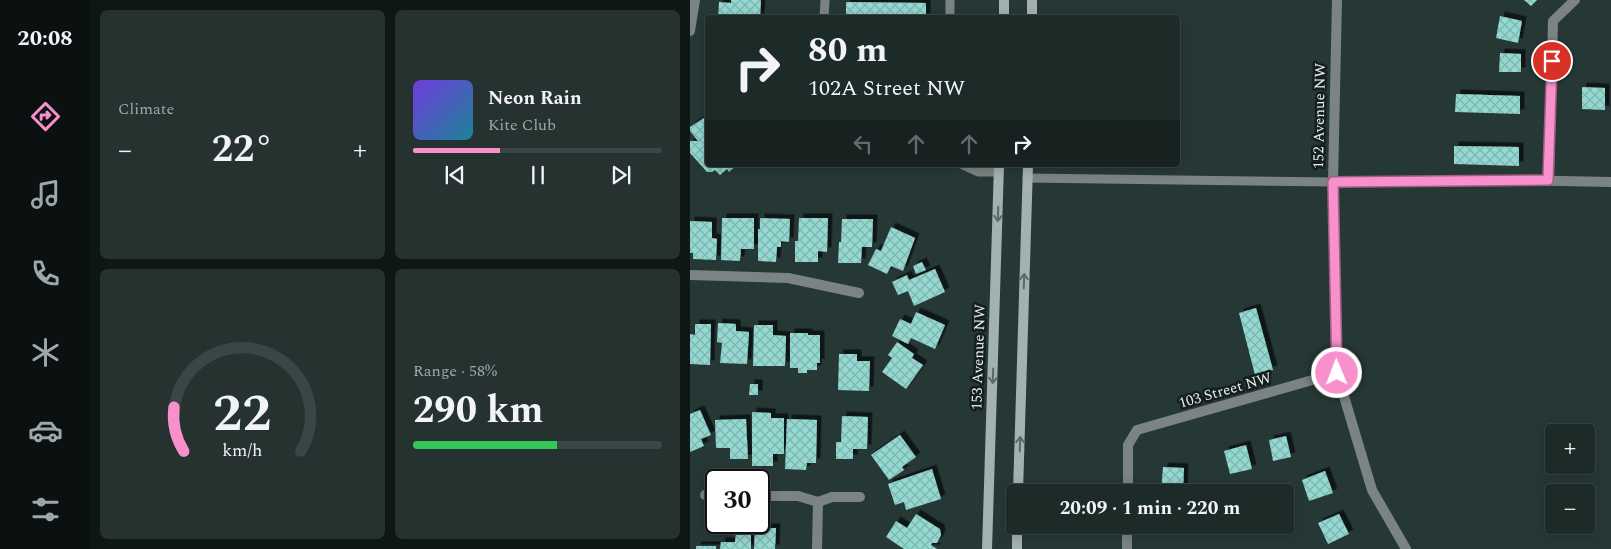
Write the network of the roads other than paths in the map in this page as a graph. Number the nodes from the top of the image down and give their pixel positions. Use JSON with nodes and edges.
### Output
{"nodes":[{"id":1,"x":694,"y":0,"type":"edge"},
{"id":2,"x":825,"y":0,"type":"edge"},
{"id":3,"x":950,"y":0,"type":"edge"},
{"id":4,"x":1004,"y":0,"type":"edge"},
{"id":5,"x":1032,"y":0,"type":"edge"},
{"id":6,"x":1337,"y":0,"type":"edge"},
{"id":7,"x":1575,"y":0,"type":"edge"},
{"id":8,"x":824,"y":15,"type":"edge"},
{"id":9,"x":950,"y":15,"type":"edge"},
{"id":10,"x":1004,"y":15,"type":"edge"},
{"id":11,"x":1032,"y":15,"type":"edge"},
{"id":12,"x":690,"y":31,"type":"edge"},
{"id":13,"x":967,"y":167,"type":"edge"},
{"id":14,"x":1028,"y":167,"type":"edge"},
{"id":15,"x":999,"y":169,"type":"edge"},
{"id":16,"x":1027,"y":178,"type":"junction"},
{"id":17,"x":1548,"y":180,"type":"junction"},
{"id":18,"x":1333,"y":182,"type":"junction"},
{"id":19,"x":1611,"y":182,"type":"edge"},
{"id":20,"x":690,"y":276,"type":"edge"},
{"id":21,"x":858,"y":293,"type":"dead end"},
{"id":22,"x":1337,"y":373,"type":"junction"},
{"id":23,"x":1018,"y":484,"type":"edge"},
{"id":24,"x":1128,"y":484,"type":"edge"},
{"id":25,"x":770,"y":496,"type":"edge"},
{"id":26,"x":860,"y":497,"type":"dead end"},
{"id":27,"x":818,"y":502,"type":"junction"},
{"id":28,"x":1017,"y":534,"type":"edge"},
{"id":29,"x":1128,"y":534,"type":"edge"},
{"id":30,"x":817,"y":549,"type":"edge"},
{"id":31,"x":987,"y":549,"type":"edge"},
{"id":32,"x":1017,"y":549,"type":"edge"},
{"id":33,"x":1128,"y":549,"type":"edge"},
{"id":34,"x":1406,"y":549,"type":"edge"}],
"edges":[{"from":1,"to":12,"type":"street"},
{"from":2,"to":8,"type":"lane"},
{"from":3,"to":9,"type":"lane"},
{"from":4,"to":10,"type":"main road"},
{"from":5,"to":11,"type":"main road"},
{"from":6,"to":18,"type":"street","name":"152 Avenue NW"},
{"from":7,"to":17,"type":"street"},
{"from":13,"to":15,"type":"lane"},
{"from":14,"to":16,"type":"main road"},
{"from":15,"to":31,"type":"main road","name":"153 Avenue NW","one_way":true},
{"from":16,"to":18,"type":"lane"},
{"from":23,"to":16,"type":"main road","one_way":true},
{"from":17,"to":18,"type":"street"},
{"from":17,"to":19,"type":"street"},
{"from":18,"to":22,"type":"street","name":"152 Avenue NW"},
{"from":20,"to":21,"type":"street"},
{"from":22,"to":24,"type":"street","name":"103 Street NW"},
{"from":22,"to":34,"type":"street","name":"152 Avenue NW"},
{"from":25,"to":27,"type":"street"},
{"from":26,"to":27,"type":"street"},
{"from":27,"to":30,"type":"street"},
{"from":28,"to":32,"type":"main road"},
{"from":29,"to":33,"type":"street"}]}
